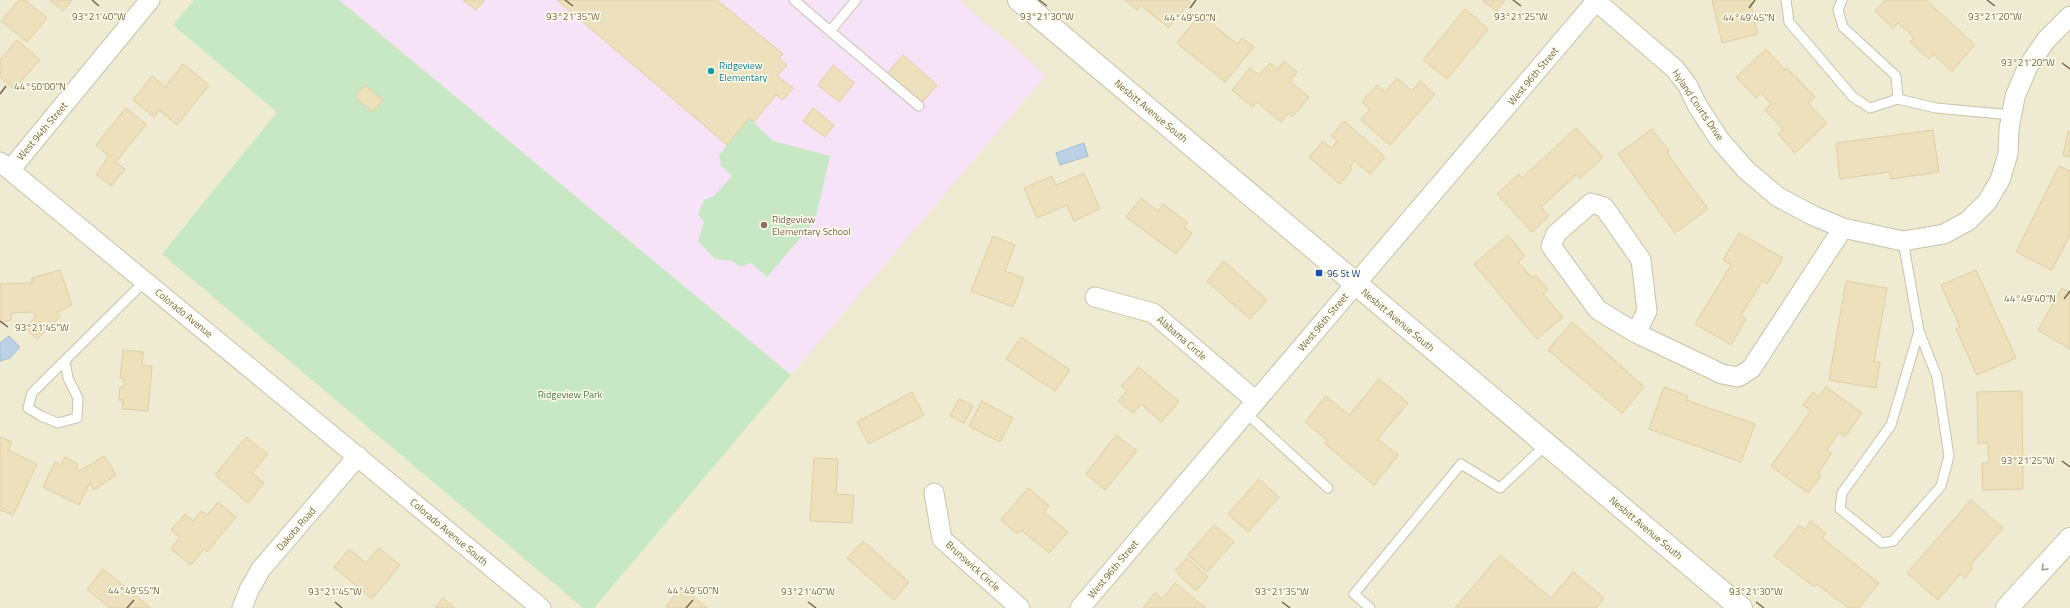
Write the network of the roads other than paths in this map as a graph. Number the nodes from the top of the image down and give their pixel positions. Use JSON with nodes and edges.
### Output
{"nodes":[{"id":1,"x":150,"y":0,"type":"edge"},
{"id":2,"x":794,"y":0,"type":"edge"},
{"id":3,"x":856,"y":0,"type":"edge"},
{"id":4,"x":1020,"y":0,"type":"edge"},
{"id":5,"x":1786,"y":0,"type":"edge"},
{"id":6,"x":1842,"y":0,"type":"edge"},
{"id":7,"x":1597,"y":1,"type":"edge"},
{"id":8,"x":2070,"y":16,"type":"edge"},
{"id":9,"x":830,"y":31,"type":"junction"},
{"id":10,"x":1898,"y":100,"type":"junction"},
{"id":11,"x":919,"y":106,"type":"dead end"},
{"id":12,"x":2012,"y":115,"type":"junction"},
{"id":13,"x":5,"y":166,"type":"edge"},
{"id":14,"x":1843,"y":228,"type":"junction"},
{"id":15,"x":1903,"y":241,"type":"junction"},
{"id":16,"x":145,"y":281,"type":"junction"},
{"id":17,"x":1356,"y":284,"type":"junction"},
{"id":18,"x":1095,"y":297,"type":"dead end"},
{"id":19,"x":1919,"y":331,"type":"junction"},
{"id":20,"x":1636,"y":333,"type":"junction"},
{"id":21,"x":65,"y":361,"type":"junction"},
{"id":22,"x":1251,"y":407,"type":"junction"},
{"id":23,"x":1546,"y":444,"type":"junction"},
{"id":24,"x":358,"y":456,"type":"junction"},
{"id":25,"x":1328,"y":488,"type":"dead end"},
{"id":26,"x":934,"y":493,"type":"dead end"},
{"id":27,"x":2070,"y":539,"type":"edge"},
{"id":28,"x":242,"y":608,"type":"edge"},
{"id":29,"x":541,"y":608,"type":"edge"},
{"id":30,"x":1020,"y":608,"type":"edge"},
{"id":31,"x":1080,"y":608,"type":"edge"},
{"id":32,"x":1370,"y":608,"type":"edge"},
{"id":33,"x":1740,"y":608,"type":"edge"},
{"id":34,"x":2007,"y":608,"type":"edge"}],
"edges":[{"from":1,"to":13,"type":"street","name":"West 94th Street"},
{"from":2,"to":9,"type":"lane"},
{"from":3,"to":9,"type":"lane"},
{"from":4,"to":17,"type":"street","name":"Nesbitt Avenue South"},
{"from":5,"to":10,"type":"lane"},
{"from":6,"to":10,"type":"lane"},
{"from":7,"to":14,"type":"street","name":"Hyland Courts Drive"},
{"from":7,"to":17,"type":"street","name":"West 96th Street"},
{"from":8,"to":12,"type":"street","name":"Hyland Courts Drive"},
{"from":9,"to":11,"type":"lane"},
{"from":10,"to":12,"type":"lane"},
{"from":12,"to":15,"type":"street","name":"Hyland Courts Drive"},
{"from":13,"to":16,"type":"street","name":"Colorado Avenue"},
{"from":14,"to":15,"type":"street","name":"Hyland Courts Drive"},
{"from":14,"to":20,"type":"street"},
{"from":15,"to":19,"type":"lane"},
{"from":16,"to":21,"type":"lane"},
{"from":16,"to":24,"type":"street","name":"Colorado Avenue"},
{"from":17,"to":22,"type":"street","name":"West 96th Street"},
{"from":17,"to":23,"type":"street","name":"Nesbitt Avenue South"},
{"from":18,"to":22,"type":"street","name":"Alabama Circle"},
{"from":19,"to":19,"type":"lane"},
{"from":20,"to":20,"type":"street"},
{"from":21,"to":21,"type":"lane"},
{"from":22,"to":25,"type":"lane"},
{"from":22,"to":31,"type":"street","name":"West 96th Street"},
{"from":23,"to":32,"type":"lane"},
{"from":23,"to":33,"type":"street","name":"Nesbitt Avenue South"},
{"from":24,"to":28,"type":"street","name":"Dakota Road"},
{"from":24,"to":29,"type":"street","name":"Colorado Avenue South"},
{"from":26,"to":30,"type":"street","name":"Brunswick Circle"},
{"from":27,"to":34,"type":"street","one_way":true}]}
